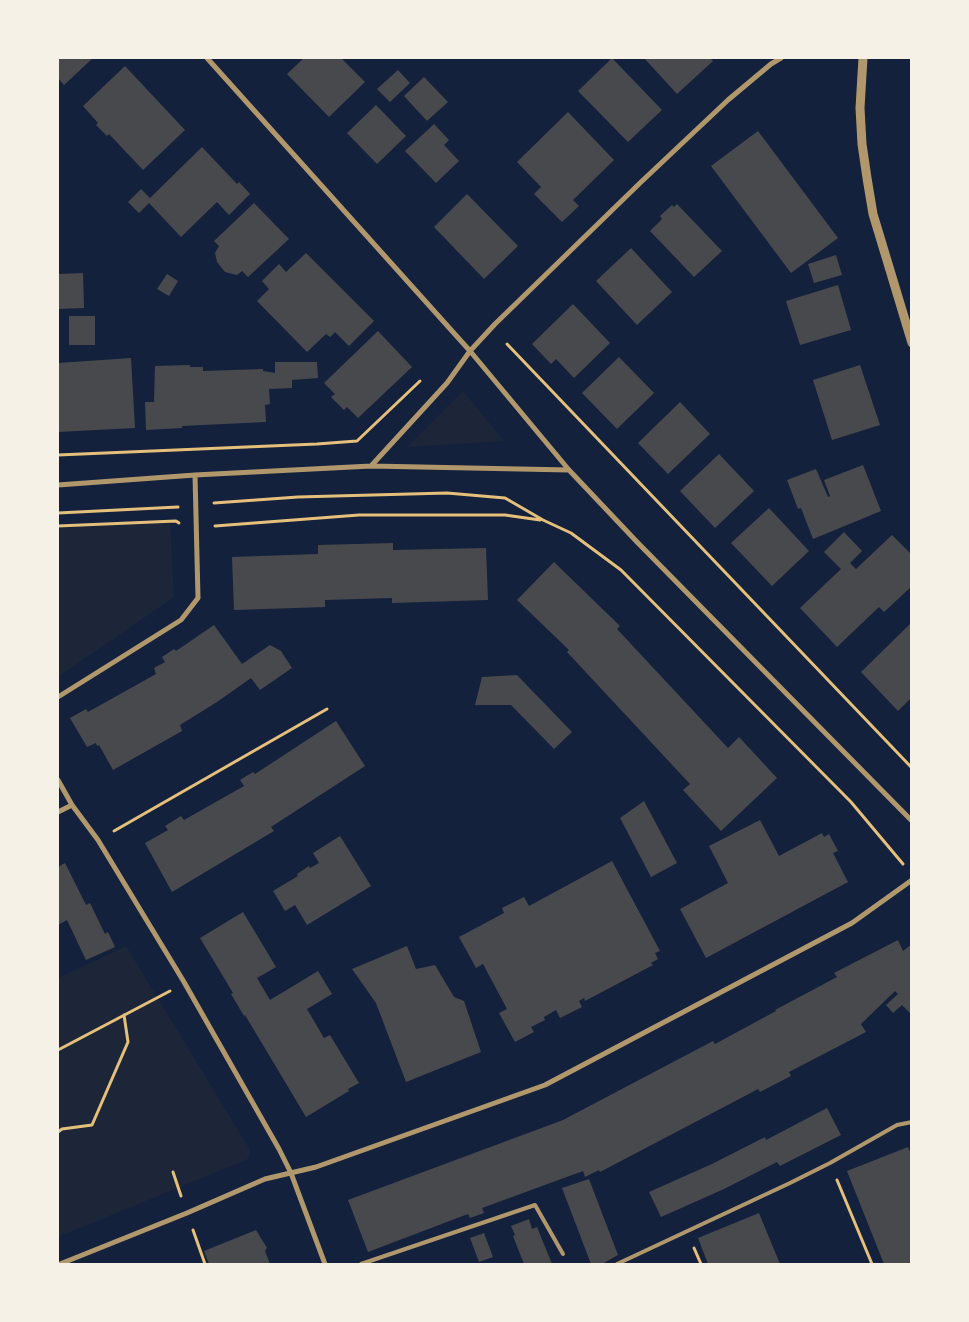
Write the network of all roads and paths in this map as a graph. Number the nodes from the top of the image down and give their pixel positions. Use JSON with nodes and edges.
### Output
{"nodes":[{"id":1,"x":207,"y":58,"type":"edge"},
{"id":2,"x":781,"y":58,"type":"edge"},
{"id":3,"x":863,"y":58,"type":"edge"},
{"id":4,"x":912,"y":343,"type":"edge"},
{"id":5,"x":507,"y":344,"type":"dead end"},
{"id":6,"x":470,"y":351,"type":"junction"},
{"id":7,"x":421,"y":381,"type":"dead end"},
{"id":8,"x":58,"y":455,"type":"edge"},
{"id":9,"x":371,"y":466,"type":"junction"},
{"id":10,"x":569,"y":470,"type":"junction"},
{"id":11,"x":195,"y":475,"type":"junction"},
{"id":12,"x":58,"y":485,"type":"edge"},
{"id":13,"x":218,"y":503,"type":"dead end"},
{"id":14,"x":176,"y":507,"type":"dead end"},
{"id":15,"x":58,"y":513,"type":"edge"},
{"id":16,"x":544,"y":520,"type":"junction"},
{"id":17,"x":183,"y":525,"type":"dead end"},
{"id":18,"x":58,"y":526,"type":"edge"},
{"id":19,"x":212,"y":526,"type":"dead end"},
{"id":20,"x":58,"y":698,"type":"edge"},
{"id":21,"x":327,"y":709,"type":"dead end"},
{"id":22,"x":912,"y":768,"type":"edge"},
{"id":23,"x":58,"y":780,"type":"edge"},
{"id":24,"x":72,"y":805,"type":"junction"},
{"id":25,"x":58,"y":812,"type":"edge"},
{"id":26,"x":912,"y":820,"type":"edge"},
{"id":27,"x":98,"y":840,"type":"junction"},
{"id":28,"x":904,"y":866,"type":"dead end"},
{"id":29,"x":912,"y":880,"type":"edge"},
{"id":30,"x":184,"y":982,"type":"junction"},
{"id":31,"x":124,"y":1015,"type":"junction"},
{"id":32,"x":58,"y":1050,"type":"edge"},
{"id":33,"x":912,"y":1122,"type":"edge"},
{"id":34,"x":58,"y":1132,"type":"edge"},
{"id":35,"x":830,"y":1163,"type":"junction"},
{"id":36,"x":172,"y":1172,"type":"dead end"},
{"id":37,"x":291,"y":1173,"type":"junction"},
{"id":38,"x":187,"y":1213,"type":"junction"},
{"id":39,"x":563,"y":1254,"type":"dead end"},
{"id":40,"x":60,"y":1264,"type":"edge"},
{"id":41,"x":205,"y":1264,"type":"edge"},
{"id":42,"x":325,"y":1264,"type":"edge"},
{"id":43,"x":360,"y":1264,"type":"edge"},
{"id":44,"x":617,"y":1264,"type":"edge"},
{"id":45,"x":872,"y":1264,"type":"edge"}],
"edges":[{"from":1,"to":6,"type":"street"},
{"from":2,"to":6,"type":"street"},
{"from":3,"to":4,"type":"street"},
{"from":5,"to":22,"type":"path"},
{"from":6,"to":9,"type":"street"},
{"from":6,"to":10,"type":"street"},
{"from":7,"to":8,"type":"path"},
{"from":9,"to":10,"type":"street"},
{"from":9,"to":11,"type":"street"},
{"from":10,"to":26,"type":"street"},
{"from":11,"to":12,"type":"street"},
{"from":11,"to":20,"type":"street"},
{"from":13,"to":16,"type":"path"},
{"from":14,"to":15,"type":"path"},
{"from":16,"to":19,"type":"path"},
{"from":16,"to":28,"type":"path"},
{"from":17,"to":18,"type":"path"},
{"from":21,"to":27,"type":"path"},
{"from":23,"to":24,"type":"street"},
{"from":24,"to":25,"type":"street"},
{"from":24,"to":27,"type":"street"},
{"from":27,"to":30,"type":"street"},
{"from":29,"to":37,"type":"street"},
{"from":30,"to":31,"type":"path"},
{"from":30,"to":37,"type":"street"},
{"from":31,"to":32,"type":"path"},
{"from":31,"to":34,"type":"path"},
{"from":33,"to":35,"type":"lane"},
{"from":35,"to":44,"type":"lane"},
{"from":35,"to":45,"type":"path"},
{"from":36,"to":38,"type":"path"},
{"from":37,"to":38,"type":"street"},
{"from":37,"to":42,"type":"street"},
{"from":38,"to":40,"type":"street"},
{"from":38,"to":41,"type":"path"},
{"from":39,"to":43,"type":"lane"}]}
